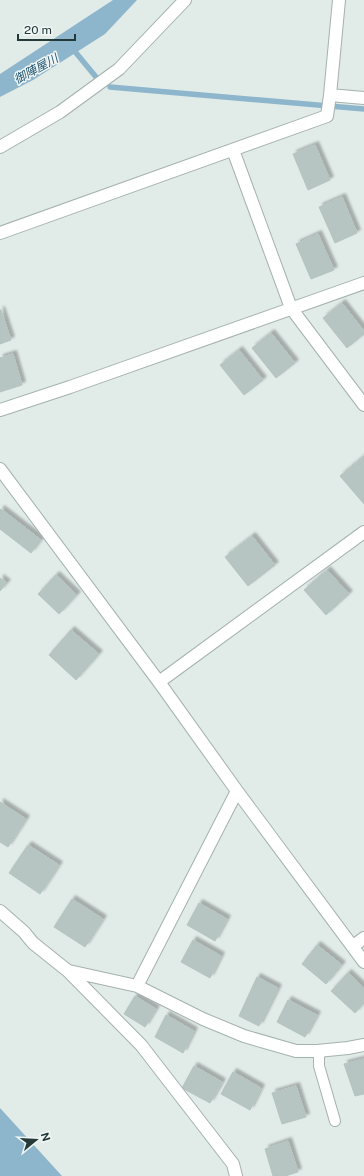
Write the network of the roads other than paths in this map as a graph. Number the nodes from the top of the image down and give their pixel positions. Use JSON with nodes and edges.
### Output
{"nodes":[{"id":1,"x":185,"y":0,"type":"edge"},
{"id":2,"x":339,"y":0,"type":"edge"},
{"id":3,"x":330,"y":95,"type":"junction"},
{"id":4,"x":364,"y":98,"type":"edge"},
{"id":5,"x":0,"y":148,"type":"edge"},
{"id":6,"x":233,"y":150,"type":"junction"},
{"id":7,"x":0,"y":233,"type":"edge"},
{"id":8,"x":364,"y":283,"type":"edge"},
{"id":9,"x":291,"y":308,"type":"junction"},
{"id":10,"x":364,"y":405,"type":"edge"},
{"id":11,"x":0,"y":410,"type":"edge"},
{"id":12,"x":0,"y":469,"type":"edge"},
{"id":13,"x":364,"y":532,"type":"edge"},
{"id":14,"x":159,"y":682,"type":"junction"},
{"id":15,"x":237,"y":791,"type":"junction"},
{"id":16,"x":0,"y":911,"type":"edge"},
{"id":17,"x":364,"y":938,"type":"edge"},
{"id":18,"x":353,"y":946,"type":"junction"},
{"id":19,"x":364,"y":962,"type":"edge"},
{"id":20,"x":68,"y":971,"type":"junction"},
{"id":21,"x":136,"y":986,"type":"junction"},
{"id":22,"x":364,"y":1045,"type":"edge"},
{"id":23,"x":321,"y":1050,"type":"junction"},
{"id":24,"x":335,"y":1121,"type":"dead end"},
{"id":25,"x":236,"y":1176,"type":"edge"}],
"edges":[{"from":1,"to":5,"type":"street"},
{"from":2,"to":3,"type":"street"},
{"from":3,"to":4,"type":"street"},
{"from":3,"to":6,"type":"street"},
{"from":6,"to":7,"type":"street"},
{"from":6,"to":9,"type":"street"},
{"from":8,"to":9,"type":"street"},
{"from":9,"to":10,"type":"street"},
{"from":9,"to":11,"type":"street"},
{"from":12,"to":14,"type":"street"},
{"from":13,"to":14,"type":"street"},
{"from":14,"to":15,"type":"street"},
{"from":15,"to":18,"type":"street"},
{"from":15,"to":21,"type":"street"},
{"from":16,"to":20,"type":"street"},
{"from":17,"to":18,"type":"street"},
{"from":18,"to":19,"type":"street"},
{"from":20,"to":21,"type":"street"},
{"from":20,"to":25,"type":"street"},
{"from":21,"to":23,"type":"street"},
{"from":22,"to":23,"type":"street"},
{"from":23,"to":24,"type":"lane"}]}
